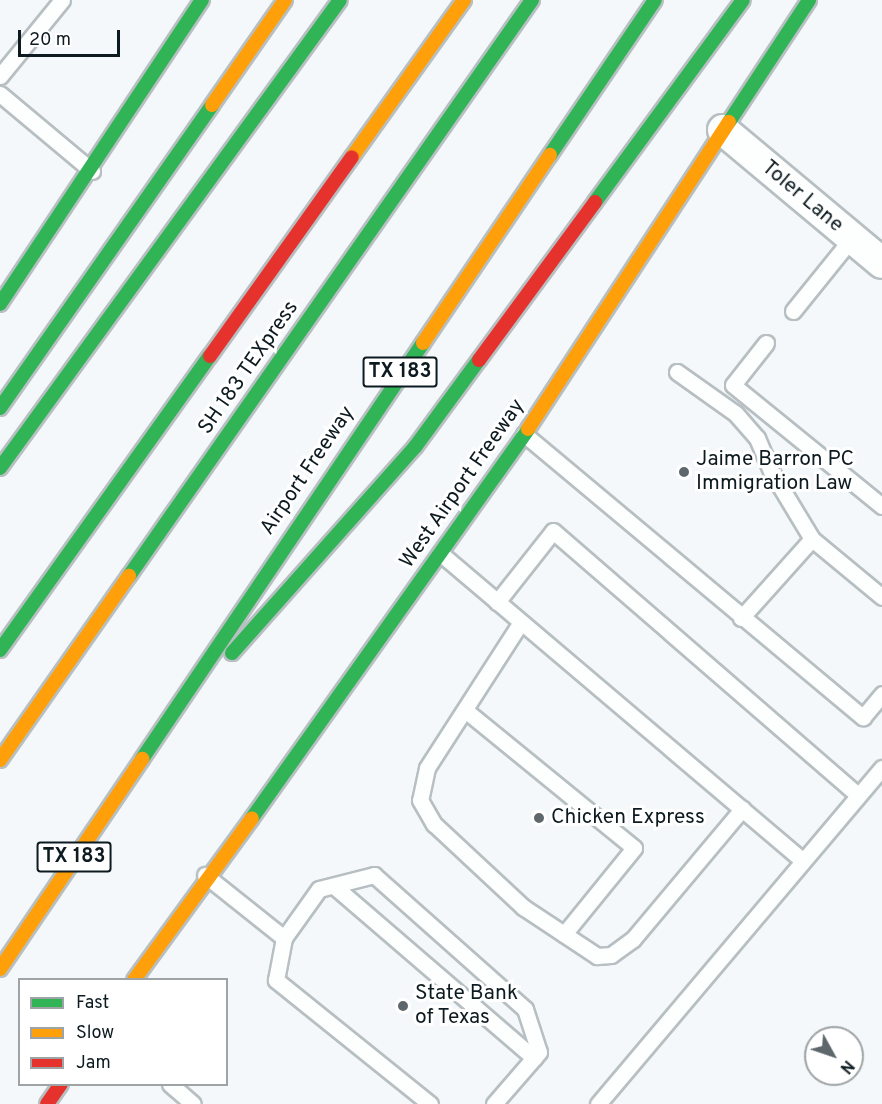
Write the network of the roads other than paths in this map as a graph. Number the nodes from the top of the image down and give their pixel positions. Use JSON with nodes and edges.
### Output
{"nodes":[{"id":1,"x":62,"y":0,"type":"edge"},
{"id":2,"x":202,"y":0,"type":"edge"},
{"id":3,"x":285,"y":0,"type":"edge"},
{"id":4,"x":340,"y":0,"type":"edge"},
{"id":5,"x":464,"y":0,"type":"edge"},
{"id":6,"x":532,"y":0,"type":"edge"},
{"id":7,"x":655,"y":0,"type":"edge"},
{"id":8,"x":743,"y":0,"type":"edge"},
{"id":9,"x":809,"y":0,"type":"edge"},
{"id":10,"x":0,"y":76,"type":"edge"},
{"id":11,"x":0,"y":94,"type":"edge"},
{"id":12,"x":723,"y":130,"type":"junction"},
{"id":13,"x":92,"y":172,"type":"junction"},
{"id":14,"x":852,"y":238,"type":"junction"},
{"id":15,"x":882,"y":263,"type":"edge"},
{"id":16,"x":0,"y":304,"type":"edge"},
{"id":17,"x":793,"y":311,"type":"dead end"},
{"id":18,"x":766,"y":344,"type":"dead end"},
{"id":19,"x":677,"y":372,"type":"dead end"},
{"id":20,"x":0,"y":408,"type":"edge"},
{"id":21,"x":524,"y":434,"type":"junction"},
{"id":22,"x":0,"y":468,"type":"edge"},
{"id":23,"x":882,"y":506,"type":"edge"},
{"id":24,"x":812,"y":539,"type":"junction"},
{"id":25,"x":440,"y":553,"type":"junction"},
{"id":26,"x":882,"y":597,"type":"edge"},
{"id":27,"x":497,"y":602,"type":"junction"},
{"id":28,"x":741,"y":618,"type":"junction"},
{"id":29,"x":521,"y":622,"type":"junction"},
{"id":30,"x":0,"y":650,"type":"edge"},
{"id":31,"x":882,"y":694,"type":"edge"},
{"id":32,"x":465,"y":710,"type":"junction"},
{"id":33,"x":149,"y":746,"type":"junction"},
{"id":34,"x":0,"y":760,"type":"edge"},
{"id":35,"x":882,"y":768,"type":"edge"},
{"id":36,"x":858,"y":795,"type":"junction"},
{"id":37,"x":742,"y":809,"type":"junction"},
{"id":38,"x":802,"y":860,"type":"junction"},
{"id":39,"x":205,"y":875,"type":"junction"},
{"id":40,"x":334,"y":886,"type":"junction"},
{"id":41,"x":564,"y":934,"type":"junction"},
{"id":42,"x":284,"y":938,"type":"junction"},
{"id":43,"x":0,"y":969,"type":"edge"},
{"id":44,"x":135,"y":978,"type":"edge"},
{"id":45,"x":534,"y":1058,"type":"junction"},
{"id":46,"x":60,"y":1086,"type":"edge"},
{"id":47,"x":172,"y":1086,"type":"edge"},
{"id":48,"x":48,"y":1104,"type":"edge"},
{"id":49,"x":193,"y":1104,"type":"edge"},
{"id":50,"x":430,"y":1104,"type":"edge"},
{"id":51,"x":494,"y":1104,"type":"edge"},
{"id":52,"x":598,"y":1104,"type":"edge"}],
"edges":[{"from":1,"to":10,"type":"lane"},
{"from":2,"to":13,"type":"main road"},
{"from":3,"to":20,"type":"main road"},
{"from":4,"to":22,"type":"main road"},
{"from":5,"to":30,"type":"main road","name":"SH 183 TEXpress"},
{"from":6,"to":34,"type":"main road","name":"SH 183 TEXpress"},
{"from":7,"to":33,"type":"main road","name":"Airport Freeway","number":"TX 183"},
{"from":8,"to":33,"type":"main road"},
{"from":9,"to":12,"type":"main road","name":"West Airport Freeway"},
{"from":11,"to":13,"type":"lane"},
{"from":12,"to":14,"type":"street","name":"Toler Lane"},
{"from":12,"to":21,"type":"main road","name":"West Airport Freeway"},
{"from":13,"to":16,"type":"main road"},
{"from":14,"to":15,"type":"street","name":"Toler Lane"},
{"from":14,"to":17,"type":"lane"},
{"from":18,"to":23,"type":"lane"},
{"from":19,"to":24,"type":"lane"},
{"from":21,"to":25,"type":"main road","name":"West Airport Freeway"},
{"from":21,"to":28,"type":"lane"},
{"from":24,"to":26,"type":"lane"},
{"from":24,"to":28,"type":"lane"},
{"from":25,"to":27,"type":"lane"},
{"from":25,"to":39,"type":"main road","name":"West Airport Freeway"},
{"from":27,"to":29,"type":"lane"},
{"from":27,"to":36,"type":"lane"},
{"from":28,"to":31,"type":"lane"},
{"from":29,"to":32,"type":"lane"},
{"from":29,"to":37,"type":"lane"},
{"from":32,"to":41,"type":"lane"},
{"from":32,"to":41,"type":"lane"},
{"from":33,"to":43,"type":"main road","name":"Airport Freeway","number":"TX 183"},
{"from":35,"to":36,"type":"lane"},
{"from":36,"to":38,"type":"lane"},
{"from":37,"to":38,"type":"lane"},
{"from":37,"to":41,"type":"lane"},
{"from":38,"to":52,"type":"lane"},
{"from":39,"to":42,"type":"lane"},
{"from":39,"to":44,"type":"main road","name":"West Airport Freeway"},
{"from":40,"to":42,"type":"lane"},
{"from":40,"to":45,"type":"lane"},
{"from":40,"to":45,"type":"lane"},
{"from":42,"to":50,"type":"lane"},
{"from":45,"to":51,"type":"lane"},
{"from":46,"to":48,"type":"main road"},
{"from":47,"to":49,"type":"lane"}]}
